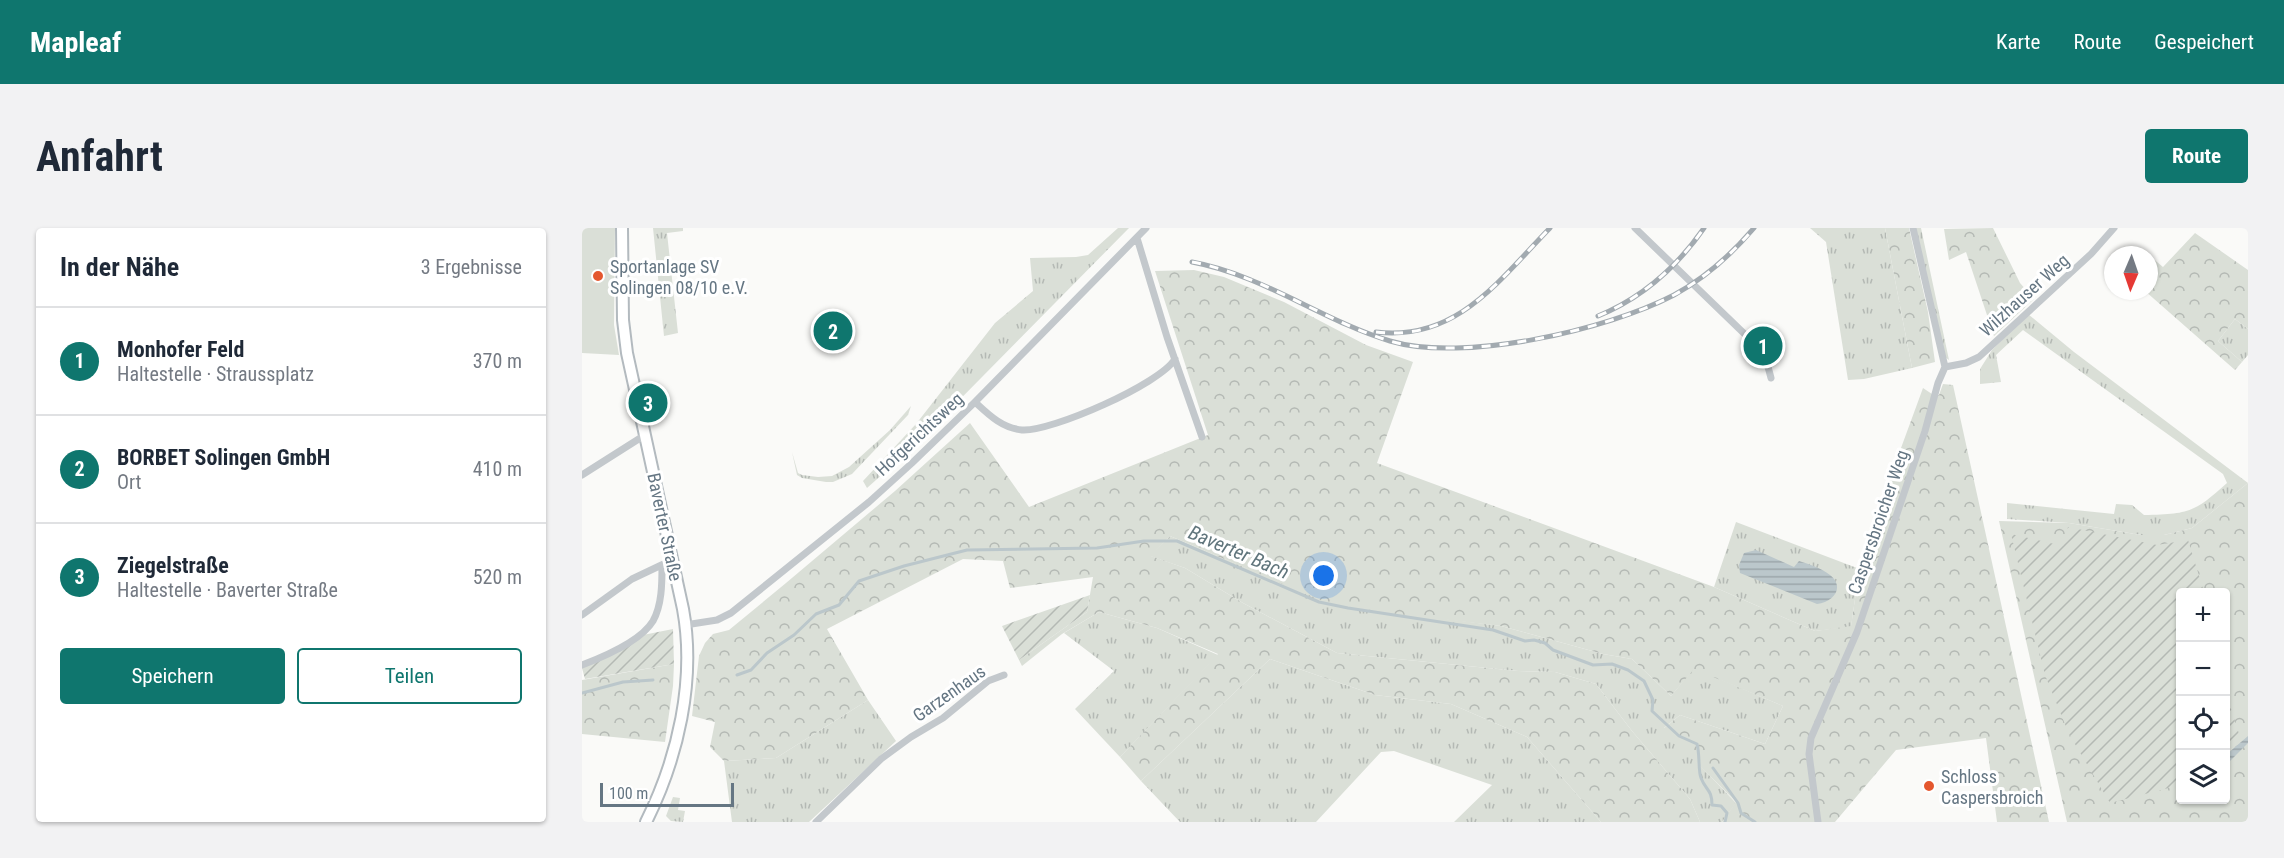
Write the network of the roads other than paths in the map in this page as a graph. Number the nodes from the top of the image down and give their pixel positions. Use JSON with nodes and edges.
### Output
{"nodes":[{"id":1,"x":622,"y":228,"type":"edge"},
{"id":2,"x":1146,"y":228,"type":"edge"},
{"id":3,"x":1635,"y":228,"type":"edge"},
{"id":4,"x":1913,"y":228,"type":"edge"},
{"id":5,"x":2114,"y":228,"type":"edge"},
{"id":6,"x":1137,"y":238,"type":"junction"},
{"id":7,"x":1175,"y":359,"type":"junction"},
{"id":8,"x":1945,"y":368,"type":"junction"},
{"id":9,"x":1771,"y":378,"type":"dead end"},
{"id":10,"x":975,"y":402,"type":"junction"},
{"id":11,"x":645,"y":435,"type":"junction"},
{"id":12,"x":1202,"y":437,"type":"dead end"},
{"id":13,"x":582,"y":475,"type":"edge"},
{"id":14,"x":672,"y":560,"type":"junction"},
{"id":15,"x":662,"y":566,"type":"junction"},
{"id":16,"x":582,"y":615,"type":"edge"},
{"id":17,"x":685,"y":625,"type":"junction"},
{"id":18,"x":582,"y":664,"type":"edge"},
{"id":19,"x":1004,"y":675,"type":"dead end"},
{"id":20,"x":646,"y":822,"type":"edge"},
{"id":21,"x":816,"y":822,"type":"edge"},
{"id":22,"x":1818,"y":822,"type":"edge"}],
"edges":[{"from":1,"to":11,"type":"main road","name":"Baverter Straße"},
{"from":2,"to":6,"type":"street","name":"Hofgerichtsweg"},
{"from":3,"to":9,"type":"street"},
{"from":4,"to":8,"type":"street"},
{"from":5,"to":8,"type":"street","name":"Wilzhauser Weg"},
{"from":6,"to":7,"type":"street"},
{"from":6,"to":10,"type":"street","name":"Hofgerichtsweg"},
{"from":7,"to":10,"type":"street"},
{"from":7,"to":12,"type":"street"},
{"from":8,"to":22,"type":"street","name":"Caspersbroicher Weg"},
{"from":10,"to":17,"type":"street","name":"Hofgerichtsweg"},
{"from":11,"to":13,"type":"street"},
{"from":11,"to":14,"type":"main road","name":"Baverter Straße"},
{"from":14,"to":15,"type":"street"},
{"from":14,"to":17,"type":"main road","name":"Baverter Straße"},
{"from":15,"to":16,"type":"street"},
{"from":15,"to":18,"type":"street"},
{"from":17,"to":20,"type":"main road","name":"Baverter Straße"},
{"from":19,"to":21,"type":"street","name":"Garzenhaus"}]}
